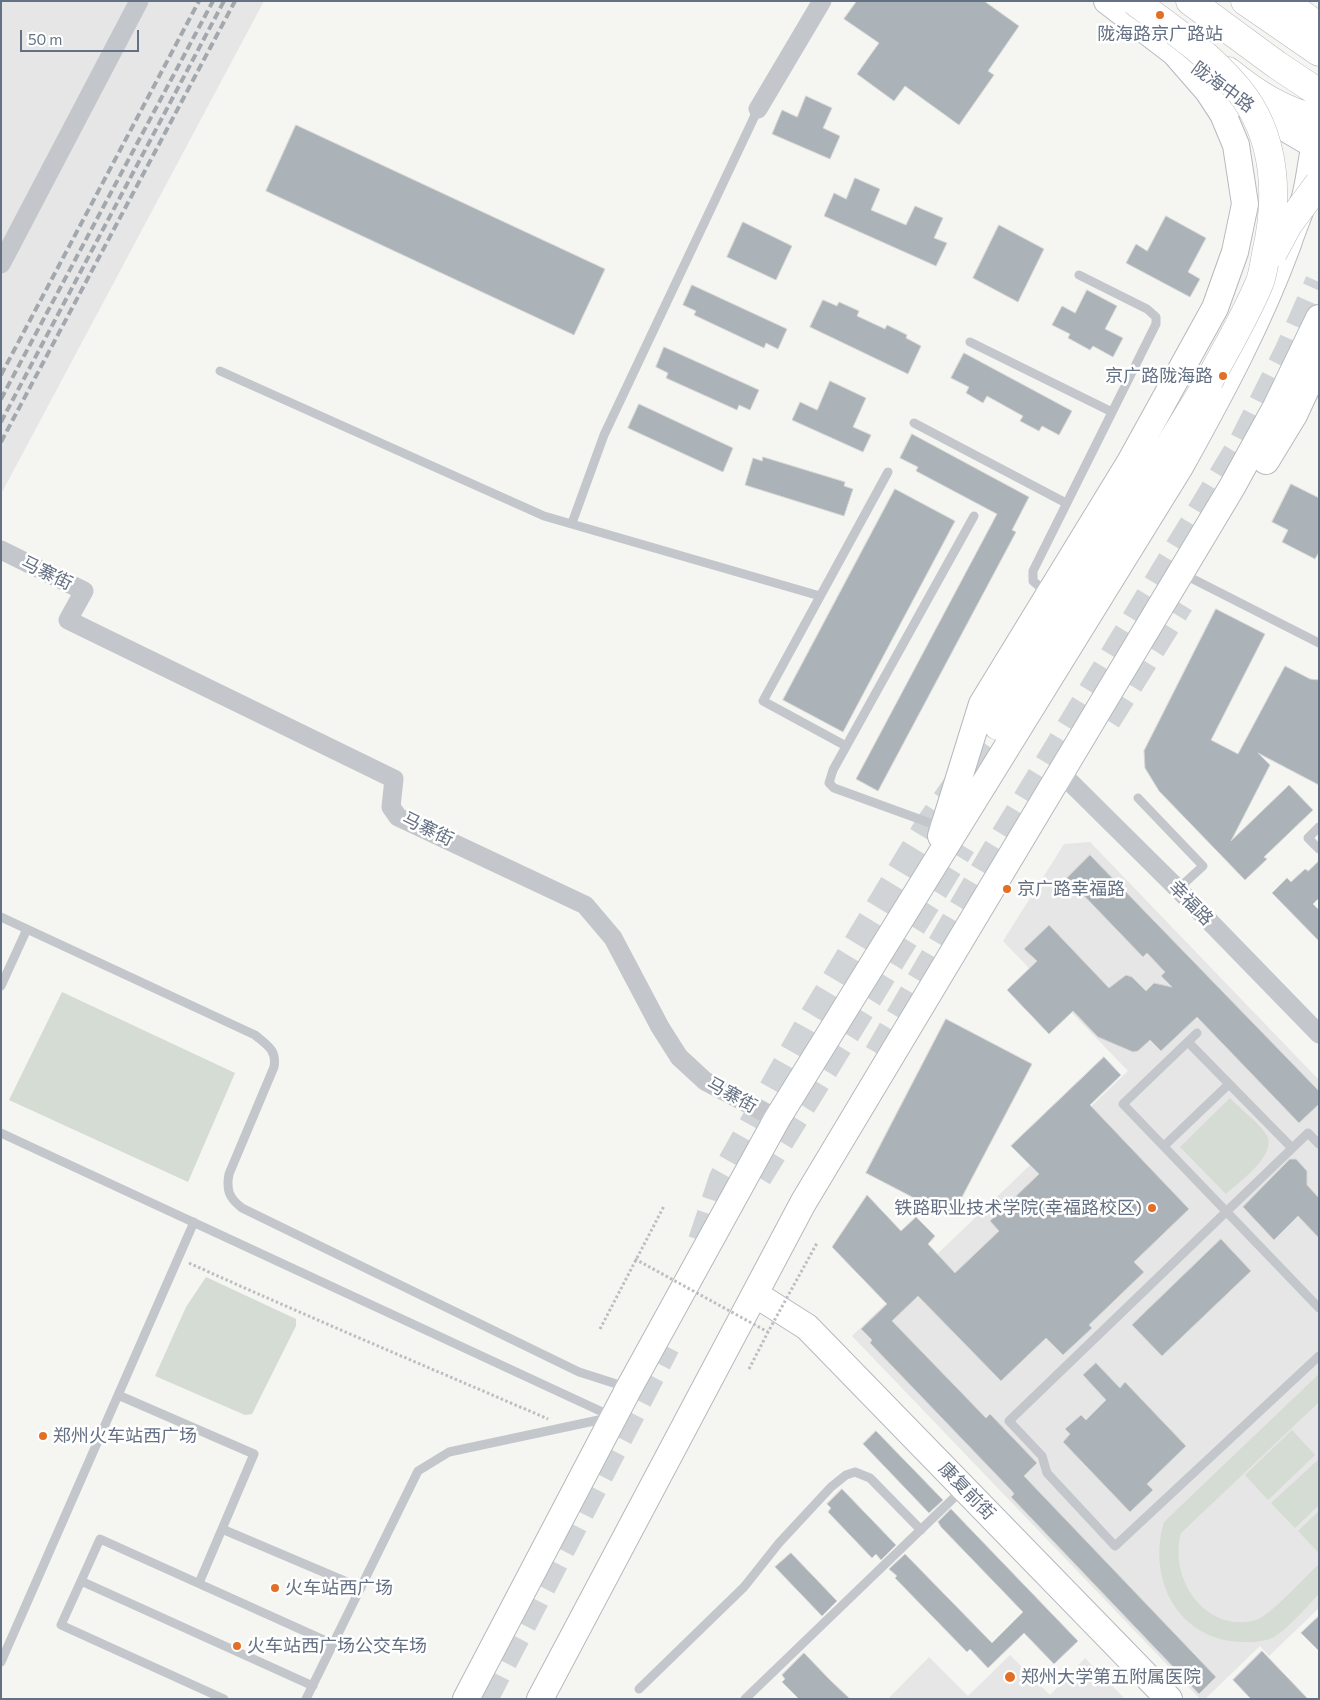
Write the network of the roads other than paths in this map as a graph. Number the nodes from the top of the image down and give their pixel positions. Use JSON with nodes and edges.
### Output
{"nodes":[{"id":1,"x":140,"y":1,"type":"edge"},
{"id":2,"x":822,"y":1,"type":"edge"},
{"id":3,"x":1107,"y":1,"type":"edge"},
{"id":4,"x":1134,"y":1,"type":"edge"},
{"id":5,"x":1190,"y":1,"type":"edge"},
{"id":6,"x":1245,"y":1,"type":"edge"},
{"id":7,"x":1284,"y":1,"type":"edge"},
{"id":8,"x":1319,"y":27,"type":"edge"},
{"id":9,"x":1201,"y":50,"type":"junction"},
{"id":10,"x":1174,"y":52,"type":"junction"},
{"id":11,"x":1319,"y":52,"type":"edge"},
{"id":12,"x":1319,"y":93,"type":"edge"},
{"id":13,"x":758,"y":109,"type":"joint"},
{"id":14,"x":1319,"y":119,"type":"edge"},
{"id":15,"x":1317,"y":141,"type":"edge"},
{"id":16,"x":1319,"y":184,"type":"edge"},
{"id":17,"x":1,"y":264,"type":"edge"},
{"id":18,"x":1079,"y":275,"type":"dead end"},
{"id":19,"x":1260,"y":282,"type":"junction"},
{"id":20,"x":1319,"y":318,"type":"edge"},
{"id":21,"x":970,"y":342,"type":"dead end"},
{"id":22,"x":1319,"y":361,"type":"edge"},
{"id":23,"x":220,"y":371,"type":"dead end"},
{"id":24,"x":1112,"y":412,"type":"junction"},
{"id":25,"x":914,"y":423,"type":"dead end"},
{"id":26,"x":888,"y":472,"type":"dead end"},
{"id":27,"x":1066,"y":503,"type":"junction"},
{"id":28,"x":974,"y":516,"type":"dead end"},
{"id":29,"x":572,"y":523,"type":"junction"},
{"id":30,"x":1,"y":550,"type":"edge"},
{"id":31,"x":1193,"y":579,"type":"junction"},
{"id":32,"x":1050,"y":594,"type":"junction"},
{"id":33,"x":820,"y":596,"type":"junction"},
{"id":34,"x":1180,"y":603,"type":"tunnel mouth"},
{"id":35,"x":1319,"y":643,"type":"edge"},
{"id":36,"x":998,"y":726,"type":"tunnel mouth"},
{"id":37,"x":846,"y":746,"type":"junction"},
{"id":38,"x":1061,"y":773,"type":"junction"},
{"id":39,"x":1138,"y":798,"type":"dead end"},
{"id":40,"x":1319,"y":827,"type":"edge"},
{"id":41,"x":944,"y":828,"type":"junction"},
{"id":42,"x":1319,"y":849,"type":"edge"},
{"id":43,"x":933,"y":867,"type":"junction"},
{"id":44,"x":1178,"y":889,"type":"junction"},
{"id":45,"x":1,"y":917,"type":"edge"},
{"id":46,"x":28,"y":929,"type":"junction"},
{"id":47,"x":1,"y":986,"type":"edge"},
{"id":48,"x":1197,"y":1033,"type":"dead end"},
{"id":49,"x":1319,"y":1034,"type":"edge"},
{"id":50,"x":1188,"y":1042,"type":"junction"},
{"id":51,"x":1229,"y":1084,"type":"junction"},
{"id":52,"x":777,"y":1119,"type":"junction"},
{"id":53,"x":1,"y":1132,"type":"edge"},
{"id":54,"x":1319,"y":1144,"type":"edge"},
{"id":55,"x":1164,"y":1146,"type":"junction"},
{"id":56,"x":1292,"y":1148,"type":"junction"},
{"id":57,"x":1227,"y":1211,"type":"junction"},
{"id":58,"x":194,"y":1222,"type":"junction"},
{"id":59,"x":755,"y":1294,"type":"junction"},
{"id":60,"x":1319,"y":1308,"type":"edge"},
{"id":61,"x":1319,"y":1356,"type":"edge"},
{"id":62,"x":629,"y":1388,"type":"junction"},
{"id":63,"x":118,"y":1395,"type":"junction"},
{"id":64,"x":614,"y":1418,"type":"junction"},
{"id":65,"x":964,"y":1488,"type":"junction"},
{"id":66,"x":222,"y":1529,"type":"junction"},
{"id":67,"x":921,"y":1530,"type":"junction"},
{"id":68,"x":81,"y":1582,"type":"junction"},
{"id":69,"x":199,"y":1583,"type":"junction"},
{"id":70,"x":361,"y":1588,"type":"junction"},
{"id":71,"x":333,"y":1644,"type":"junction"},
{"id":72,"x":1,"y":1662,"type":"edge"},
{"id":73,"x":313,"y":1686,"type":"junction"},
{"id":74,"x":639,"y":1689,"type":"dead end"},
{"id":75,"x":224,"y":1699,"type":"edge"},
{"id":76,"x":306,"y":1699,"type":"edge"},
{"id":77,"x":466,"y":1699,"type":"edge"},
{"id":78,"x":540,"y":1699,"type":"edge"},
{"id":79,"x":745,"y":1699,"type":"edge"},
{"id":80,"x":1169,"y":1699,"type":"edge"}],
"edges":[{"from":1,"to":17,"type":"street"},
{"from":2,"to":13,"type":"street"},
{"from":3,"to":10,"type":"main road","name":"陇海中路"},
{"from":4,"to":9,"type":"highway","bridge":true},
{"from":5,"to":12,"type":"highway"},
{"from":6,"to":11,"type":"highway"},
{"from":7,"to":8,"type":"highway"},
{"from":9,"to":14,"type":"highway","bridge":true},
{"from":9,"to":19,"type":"highway","bridge":true},
{"from":10,"to":15,"type":"main road","name":"陇海中路"},
{"from":10,"to":32,"type":"main road"},
{"from":13,"to":29,"type":"lane"},
{"from":15,"to":43,"type":"main road"},
{"from":16,"to":19,"type":"highway","bridge":true},
{"from":18,"to":24,"type":"lane"},
{"from":19,"to":36,"type":"highway","bridge":true},
{"from":20,"to":38,"type":"main road"},
{"from":21,"to":24,"type":"lane"},
{"from":22,"to":31,"type":"main road"},
{"from":23,"to":29,"type":"lane"},
{"from":24,"to":27,"type":"lane"},
{"from":25,"to":27,"type":"lane"},
{"from":26,"to":33,"type":"lane"},
{"from":27,"to":32,"type":"lane"},
{"from":28,"to":37,"type":"lane"},
{"from":29,"to":33,"type":"lane"},
{"from":30,"to":52,"type":"street","name":"马寨街"},
{"from":31,"to":34,"type":"main road"},
{"from":31,"to":35,"type":"lane"},
{"from":32,"to":41,"type":"main road"},
{"from":33,"to":37,"type":"lane"},
{"from":37,"to":41,"type":"lane"},
{"from":38,"to":44,"type":"street","name":"幸福路"},
{"from":38,"to":59,"type":"main road"},
{"from":39,"to":44,"type":"lane"},
{"from":40,"to":42,"type":"lane"},
{"from":41,"to":43,"type":"main road"},
{"from":43,"to":52,"type":"main road"},
{"from":44,"to":49,"type":"street","name":"幸福路"},
{"from":45,"to":46,"type":"lane"},
{"from":46,"to":47,"type":"lane"},
{"from":46,"to":62,"type":"lane"},
{"from":48,"to":50,"type":"lane"},
{"from":50,"to":51,"type":"lane"},
{"from":50,"to":55,"type":"lane"},
{"from":51,"to":55,"type":"lane"},
{"from":51,"to":56,"type":"lane"},
{"from":52,"to":62,"type":"main road"},
{"from":53,"to":58,"type":"lane"},
{"from":54,"to":56,"type":"lane"},
{"from":55,"to":57,"type":"lane"},
{"from":56,"to":57,"type":"lane"},
{"from":57,"to":60,"type":"lane"},
{"from":57,"to":61,"type":"lane"},
{"from":58,"to":63,"type":"lane"},
{"from":58,"to":64,"type":"lane"},
{"from":59,"to":65,"type":"main road","name":"康复前街"},
{"from":59,"to":78,"type":"main road"},
{"from":62,"to":64,"type":"main road"},
{"from":63,"to":66,"type":"lane"},
{"from":63,"to":72,"type":"lane"},
{"from":64,"to":70,"type":"lane"},
{"from":64,"to":77,"type":"main road"},
{"from":65,"to":67,"type":"lane"},
{"from":65,"to":80,"type":"main road","name":"康复前街"},
{"from":66,"to":69,"type":"lane"},
{"from":66,"to":70,"type":"lane"},
{"from":67,"to":74,"type":"lane"},
{"from":67,"to":79,"type":"lane"},
{"from":68,"to":69,"type":"lane"},
{"from":68,"to":73,"type":"lane"},
{"from":68,"to":75,"type":"lane"},
{"from":69,"to":71,"type":"lane"},
{"from":70,"to":71,"type":"lane"},
{"from":71,"to":73,"type":"lane"},
{"from":73,"to":76,"type":"lane"}]}
